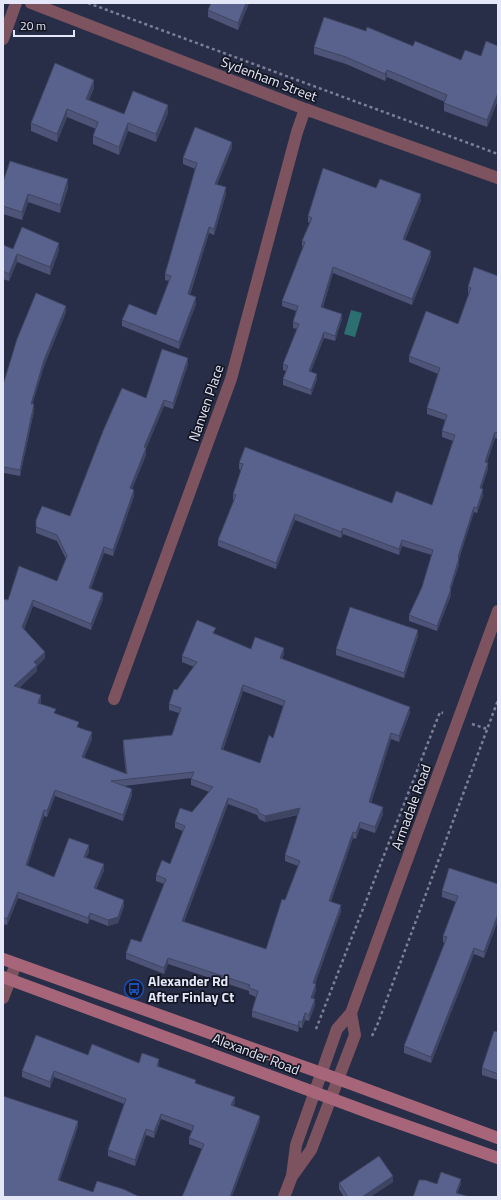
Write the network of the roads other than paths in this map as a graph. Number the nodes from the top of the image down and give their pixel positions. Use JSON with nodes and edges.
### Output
{"nodes":[{"id":1,"x":16,"y":3,"type":"edge"},
{"id":2,"x":30,"y":3,"type":"edge"},
{"id":3,"x":3,"y":39,"type":"edge"},
{"id":4,"x":305,"y":109,"type":"junction"},
{"id":5,"x":498,"y":178,"type":"edge"},
{"id":6,"x":498,"y":611,"type":"edge"},
{"id":7,"x":114,"y":699,"type":"dead end"},
{"id":8,"x":3,"y":959,"type":"edge"},
{"id":9,"x":16,"y":964,"type":"junction"},
{"id":10,"x":7,"y":978,"type":"edge"},
{"id":11,"x":3,"y":998,"type":"edge"},
{"id":12,"x":351,"y":1013,"type":"junction"},
{"id":13,"x":321,"y":1072,"type":"junction"},
{"id":14,"x":338,"y":1079,"type":"junction"},
{"id":15,"x":315,"y":1092,"type":"junction"},
{"id":16,"x":332,"y":1098,"type":"junction"},
{"id":17,"x":498,"y":1138,"type":"edge"},
{"id":18,"x":498,"y":1158,"type":"edge"},
{"id":19,"x":292,"y":1176,"type":"junction"},
{"id":20,"x":284,"y":1197,"type":"edge"}],
"edges":[{"from":1,"to":3,"type":"street"},
{"from":2,"to":4,"type":"street","name":"Sydenham Street"},
{"from":4,"to":5,"type":"street","name":"Sydenham Street"},
{"from":4,"to":7,"type":"street","name":"Nanven Place"},
{"from":6,"to":12,"type":"street","name":"Armadale Road"},
{"from":8,"to":9,"type":"main road","name":"Alexander Road"},
{"from":9,"to":10,"type":"street"},
{"from":9,"to":13,"type":"main road","name":"Alexander Road"},
{"from":10,"to":11,"type":"street"},
{"from":10,"to":15,"type":"main road","name":"Alexander Road"},
{"from":12,"to":13,"type":"street","name":"Armadale Road"},
{"from":12,"to":14,"type":"street","name":"Armadale Road"},
{"from":13,"to":14,"type":"main road","name":"Alexander Road"},
{"from":13,"to":15,"type":"street","name":"Armadale Road"},
{"from":14,"to":16,"type":"street","name":"Armadale Road"},
{"from":14,"to":17,"type":"main road","name":"Alexander Road"},
{"from":15,"to":16,"type":"main road","name":"Alexander Road"},
{"from":15,"to":19,"type":"street","name":"Armadale Road"},
{"from":16,"to":18,"type":"main road","name":"Alexander Road"},
{"from":16,"to":19,"type":"street","name":"Armadale Road"},
{"from":19,"to":20,"type":"street","name":"Armadale Road"}]}
